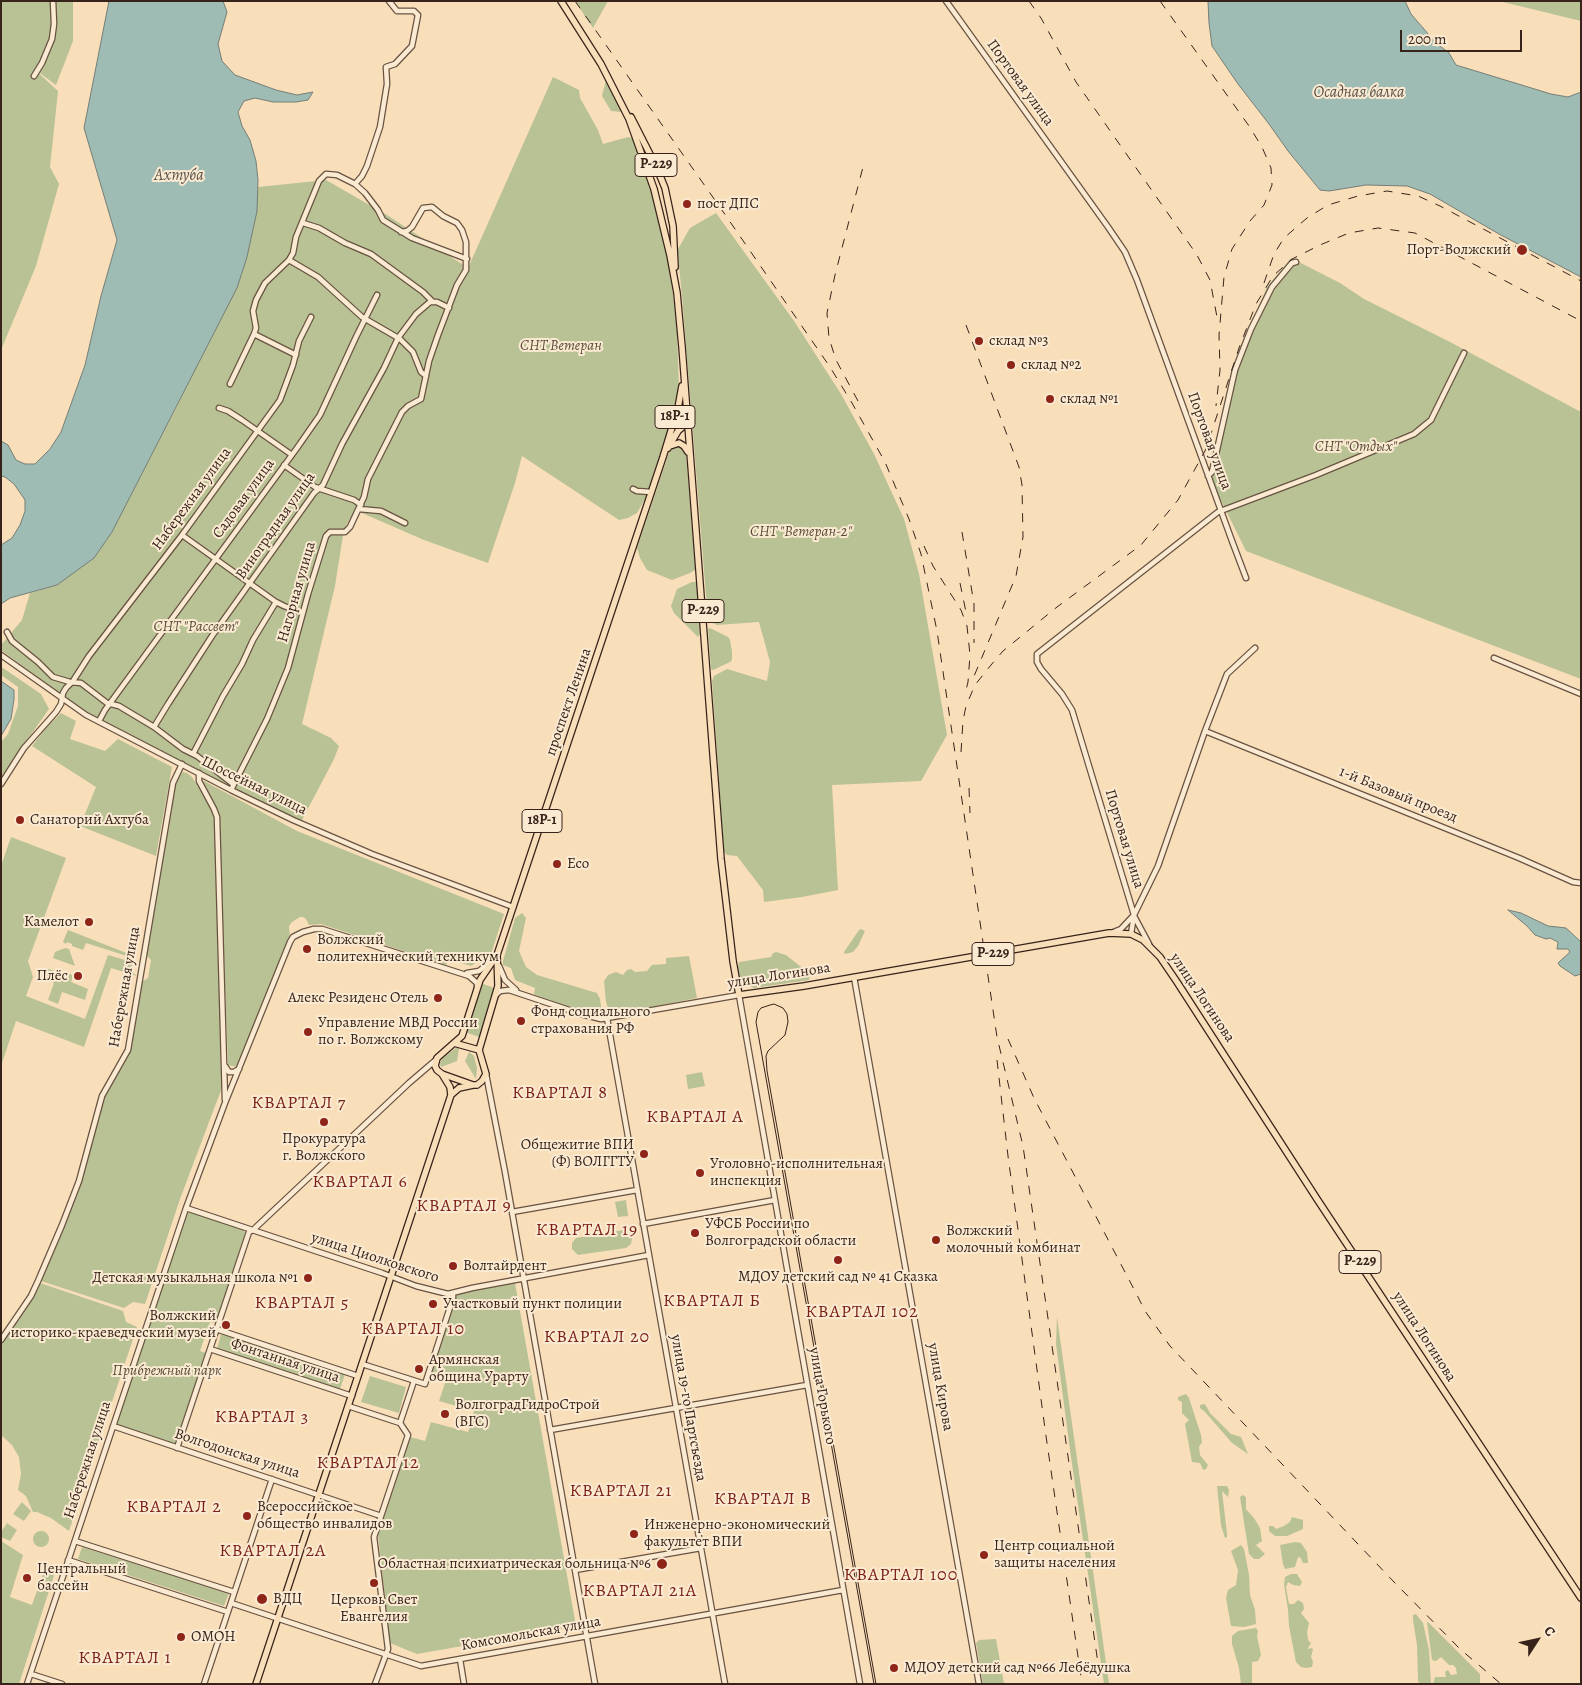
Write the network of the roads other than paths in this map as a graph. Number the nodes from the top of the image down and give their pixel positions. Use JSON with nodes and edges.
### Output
{"nodes":[{"id":1,"x":53,"y":1,"type":"edge"},
{"id":2,"x":389,"y":1,"type":"edge"},
{"id":3,"x":560,"y":1,"type":"edge"},
{"id":4,"x":946,"y":1,"type":"edge"},
{"id":5,"x":34,"y":76,"type":"dead end"},
{"id":6,"x":617,"y":94,"type":"junction"},
{"id":7,"x":355,"y":184,"type":"junction"},
{"id":8,"x":665,"y":188,"type":"junction"},
{"id":9,"x":655,"y":192,"type":"junction"},
{"id":10,"x":668,"y":200,"type":"junction"},
{"id":11,"x":658,"y":203,"type":"junction"},
{"id":12,"x":303,"y":223,"type":"junction"},
{"id":13,"x":401,"y":232,"type":"junction"},
{"id":14,"x":467,"y":259,"type":"junction"},
{"id":15,"x":289,"y":260,"type":"junction"},
{"id":16,"x":1296,"y":262,"type":"dead end"},
{"id":17,"x":676,"y":288,"type":"junction"},
{"id":18,"x":377,"y":295,"type":"dead end"},
{"id":19,"x":432,"y":301,"type":"junction"},
{"id":20,"x":449,"y":308,"type":"junction"},
{"id":21,"x":311,"y":318,"type":"dead end"},
{"id":22,"x":365,"y":319,"type":"junction"},
{"id":23,"x":254,"y":334,"type":"junction"},
{"id":24,"x":398,"y":337,"type":"junction"},
{"id":25,"x":1464,"y":353,"type":"dead end"},
{"id":26,"x":296,"y":355,"type":"junction"},
{"id":27,"x":426,"y":376,"type":"junction"},
{"id":28,"x":684,"y":377,"type":"junction"},
{"id":29,"x":230,"y":384,"type":"dead end"},
{"id":30,"x":219,"y":408,"type":"dead end"},
{"id":31,"x":685,"y":425,"type":"junction"},
{"id":32,"x":671,"y":430,"type":"junction"},
{"id":33,"x":258,"y":431,"type":"junction"},
{"id":34,"x":668,"y":447,"type":"junction"},
{"id":35,"x":690,"y":455,"type":"junction"},
{"id":36,"x":292,"y":456,"type":"junction"},
{"id":37,"x":663,"y":457,"type":"junction"},
{"id":38,"x":284,"y":465,"type":"junction"},
{"id":39,"x":1208,"y":476,"type":"junction"},
{"id":40,"x":320,"y":488,"type":"junction"},
{"id":41,"x":633,"y":489,"type":"dead end"},
{"id":42,"x":651,"y":492,"type":"junction"},
{"id":43,"x":360,"y":507,"type":"junction"},
{"id":44,"x":1221,"y":511,"type":"junction"},
{"id":45,"x":405,"y":524,"type":"dead end"},
{"id":46,"x":182,"y":535,"type":"junction"},
{"id":47,"x":216,"y":558,"type":"junction"},
{"id":48,"x":1246,"y":578,"type":"dead end"},
{"id":49,"x":250,"y":584,"type":"junction"},
{"id":50,"x":276,"y":602,"type":"junction"},
{"id":51,"x":304,"y":613,"type":"junction"},
{"id":52,"x":8,"y":632,"type":"dead end"},
{"id":53,"x":1254,"y":648,"type":"dead end"},
{"id":54,"x":1,"y":655,"type":"edge"},
{"id":55,"x":1494,"y":658,"type":"dead end"},
{"id":56,"x":71,"y":682,"type":"junction"},
{"id":57,"x":1581,"y":694,"type":"edge"},
{"id":58,"x":63,"y":699,"type":"junction"},
{"id":59,"x":110,"y":704,"type":"junction"},
{"id":60,"x":99,"y":721,"type":"junction"},
{"id":61,"x":154,"y":727,"type":"junction"},
{"id":62,"x":1205,"y":730,"type":"junction"},
{"id":63,"x":193,"y":754,"type":"junction"},
{"id":64,"x":182,"y":764,"type":"junction"},
{"id":65,"x":199,"y":773,"type":"junction"},
{"id":66,"x":1,"y":784,"type":"edge"},
{"id":67,"x":233,"y":784,"type":"junction"},
{"id":68,"x":231,"y":790,"type":"junction"},
{"id":69,"x":1581,"y":883,"type":"edge"},
{"id":70,"x":513,"y":907,"type":"junction"},
{"id":71,"x":1134,"y":915,"type":"junction"},
{"id":72,"x":1109,"y":933,"type":"junction"},
{"id":73,"x":1131,"y":934,"type":"junction"},
{"id":74,"x":1151,"y":947,"type":"junction"},
{"id":75,"x":497,"y":955,"type":"junction"},
{"id":76,"x":452,"y":970,"type":"junction"},
{"id":77,"x":854,"y":976,"type":"junction"},
{"id":78,"x":477,"y":989,"type":"junction"},
{"id":79,"x":496,"y":995,"type":"junction"},
{"id":80,"x":739,"y":995,"type":"junction"},
{"id":81,"x":528,"y":996,"type":"junction"},
{"id":82,"x":607,"y":1018,"type":"junction"},
{"id":83,"x":454,"y":1043,"type":"junction"},
{"id":84,"x":479,"y":1050,"type":"junction"},
{"id":85,"x":437,"y":1058,"type":"junction"},
{"id":86,"x":225,"y":1065,"type":"junction"},
{"id":87,"x":425,"y":1068,"type":"junction"},
{"id":88,"x":239,"y":1069,"type":"junction"},
{"id":89,"x":440,"y":1072,"type":"junction"},
{"id":90,"x":486,"y":1074,"type":"junction"},
{"id":91,"x":473,"y":1085,"type":"junction"},
{"id":92,"x":490,"y":1093,"type":"junction"},
{"id":93,"x":450,"y":1095,"type":"junction"},
{"id":94,"x":225,"y":1104,"type":"junction"},
{"id":95,"x":637,"y":1190,"type":"junction"},
{"id":96,"x":775,"y":1200,"type":"junction"},
{"id":97,"x":186,"y":1208,"type":"junction"},
{"id":98,"x":512,"y":1212,"type":"junction"},
{"id":99,"x":643,"y":1224,"type":"junction"},
{"id":100,"x":253,"y":1230,"type":"junction"},
{"id":101,"x":649,"y":1255,"type":"junction"},
{"id":102,"x":390,"y":1276,"type":"junction"},
{"id":103,"x":524,"y":1278,"type":"junction"},
{"id":104,"x":453,"y":1293,"type":"junction"},
{"id":105,"x":216,"y":1329,"type":"junction"},
{"id":106,"x":1,"y":1340,"type":"edge"},
{"id":107,"x":210,"y":1349,"type":"junction"},
{"id":108,"x":362,"y":1364,"type":"junction"},
{"id":109,"x":358,"y":1376,"type":"junction"},
{"id":110,"x":414,"y":1380,"type":"junction"},
{"id":111,"x":807,"y":1385,"type":"junction"},
{"id":112,"x":352,"y":1396,"type":"junction"},
{"id":113,"x":348,"y":1406,"type":"junction"},
{"id":114,"x":676,"y":1408,"type":"junction"},
{"id":115,"x":400,"y":1424,"type":"junction"},
{"id":116,"x":113,"y":1426,"type":"junction"},
{"id":117,"x":550,"y":1430,"type":"junction"},
{"id":118,"x":177,"y":1448,"type":"junction"},
{"id":119,"x":272,"y":1479,"type":"junction"},
{"id":120,"x":318,"y":1494,"type":"junction"},
{"id":121,"x":381,"y":1516,"type":"junction"},
{"id":122,"x":75,"y":1541,"type":"junction"},
{"id":123,"x":701,"y":1548,"type":"junction"},
{"id":124,"x":68,"y":1560,"type":"junction"},
{"id":125,"x":575,"y":1570,"type":"junction"},
{"id":126,"x":843,"y":1590,"type":"junction"},
{"id":127,"x":234,"y":1592,"type":"junction"},
{"id":128,"x":1581,"y":1598,"type":"edge"},
{"id":129,"x":230,"y":1603,"type":"junction"},
{"id":130,"x":228,"y":1612,"type":"junction"},
{"id":131,"x":712,"y":1613,"type":"junction"},
{"id":132,"x":278,"y":1618,"type":"junction"},
{"id":133,"x":587,"y":1637,"type":"junction"},
{"id":134,"x":387,"y":1654,"type":"junction"},
{"id":135,"x":460,"y":1659,"type":"junction"},
{"id":136,"x":31,"y":1674,"type":"junction"},
{"id":137,"x":27,"y":1684,"type":"edge"},
{"id":138,"x":62,"y":1684,"type":"edge"},
{"id":139,"x":204,"y":1684,"type":"edge"},
{"id":140,"x":256,"y":1684,"type":"edge"},
{"id":141,"x":376,"y":1684,"type":"edge"},
{"id":142,"x":464,"y":1684,"type":"edge"},
{"id":143,"x":595,"y":1684,"type":"edge"},
{"id":144,"x":725,"y":1684,"type":"edge"},
{"id":145,"x":860,"y":1684,"type":"edge"},
{"id":146,"x":980,"y":1684,"type":"edge"}],
"edges":[{"from":1,"to":5,"type":"street"},
{"from":2,"to":7,"type":"street"},
{"from":3,"to":6,"type":"main road","number":"Р-229"},
{"from":4,"to":39,"type":"street","name":"Портовая улица"},
{"from":6,"to":8,"type":"main road","number":"Р-229"},
{"from":6,"to":9,"type":"main road","number":"Р-229"},
{"from":7,"to":12,"type":"street"},
{"from":7,"to":13,"type":"street"},
{"from":8,"to":9,"type":"main road"},
{"from":8,"to":10,"type":"main road","number":"Р-229"},
{"from":9,"to":11,"type":"main road","number":"Р-229"},
{"from":10,"to":11,"type":"main road"},
{"from":10,"to":17,"type":"main road","number":"Р-229"},
{"from":11,"to":17,"type":"main road","number":"Р-229"},
{"from":12,"to":15,"type":"street"},
{"from":12,"to":19,"type":"street"},
{"from":13,"to":14,"type":"street"},
{"from":13,"to":14,"type":"street"},
{"from":14,"to":20,"type":"street","name":"Нагорная улица"},
{"from":15,"to":22,"type":"street"},
{"from":15,"to":23,"type":"street"},
{"from":16,"to":39,"type":"street"},
{"from":17,"to":28,"type":"main road","number":"Р-229"},
{"from":18,"to":22,"type":"street","name":"Садовая улица"},
{"from":19,"to":20,"type":"street"},
{"from":19,"to":24,"type":"street","name":"Виноградная улица"},
{"from":20,"to":27,"type":"street","name":"Нагорная улица"},
{"from":21,"to":26,"type":"street","name":"Набережная улица"},
{"from":22,"to":24,"type":"street"},
{"from":22,"to":36,"type":"street","name":"Садовая улица"},
{"from":23,"to":26,"type":"street"},
{"from":23,"to":29,"type":"street"},
{"from":24,"to":27,"type":"street"},
{"from":24,"to":40,"type":"street","name":"Виноградная улица"},
{"from":25,"to":44,"type":"street"},
{"from":26,"to":33,"type":"street","name":"Набережная улица"},
{"from":27,"to":43,"type":"street","name":"Нагорная улица"},
{"from":28,"to":31,"type":"main road","number":"Р-229"},
{"from":28,"to":32,"type":"main road","name":"проспект Ленина","number":"18Р-1"},
{"from":30,"to":33,"type":"street"},
{"from":31,"to":32,"type":"main road"},
{"from":31,"to":34,"type":"main road","name":"проспект Ленина","number":"18Р-1"},
{"from":31,"to":35,"type":"main road","number":"Р-229"},
{"from":32,"to":37,"type":"main road","name":"проспект Ленина","number":"18Р-1"},
{"from":33,"to":36,"type":"street"},
{"from":33,"to":46,"type":"street","name":"Набережная улица"},
{"from":34,"to":35,"type":"main road"},
{"from":34,"to":37,"type":"main road","name":"проспект Ленина","number":"18Р-1"},
{"from":35,"to":80,"type":"main road","number":"Р-229"},
{"from":36,"to":38,"type":"street","name":"Садовая улица"},
{"from":37,"to":42,"type":"main road","name":"проспект Ленина","number":"18Р-1"},
{"from":38,"to":40,"type":"street"},
{"from":38,"to":47,"type":"street","name":"Садовая улица"},
{"from":39,"to":44,"type":"street","name":"Портовая улица"},
{"from":40,"to":43,"type":"street"},
{"from":40,"to":49,"type":"street","name":"Виноградная улица"},
{"from":41,"to":42,"type":"street"},
{"from":42,"to":70,"type":"main road","name":"проспект Ленина","number":"18Р-1"},
{"from":43,"to":45,"type":"street"},
{"from":43,"to":51,"type":"street","name":"Нагорная улица"},
{"from":44,"to":48,"type":"street"},
{"from":44,"to":71,"type":"street","name":"Портовая улица"},
{"from":46,"to":47,"type":"street"},
{"from":46,"to":56,"type":"street","name":"Набережная улица"},
{"from":47,"to":49,"type":"street"},
{"from":47,"to":59,"type":"street","name":"Садовая улица"},
{"from":49,"to":50,"type":"street"},
{"from":49,"to":61,"type":"street","name":"Виноградная улица"},
{"from":50,"to":51,"type":"street"},
{"from":50,"to":63,"type":"street"},
{"from":51,"to":67,"type":"street","name":"Нагорная улица"},
{"from":52,"to":56,"type":"street"},
{"from":53,"to":62,"type":"street"},
{"from":54,"to":58,"type":"street","name":"Шоссейная улица"},
{"from":55,"to":57,"type":"street"},
{"from":56,"to":58,"type":"street","name":"Набережная улица"},
{"from":56,"to":59,"type":"street"},
{"from":58,"to":60,"type":"street","name":"Шоссейная улица"},
{"from":58,"to":66,"type":"street"},
{"from":59,"to":60,"type":"street","name":"Садовая улица"},
{"from":59,"to":61,"type":"street"},
{"from":60,"to":64,"type":"street","name":"Шоссейная улица"},
{"from":61,"to":63,"type":"street"},
{"from":62,"to":69,"type":"street","name":"1-й Базовый проезд"},
{"from":62,"to":71,"type":"street"},
{"from":63,"to":67,"type":"street"},
{"from":64,"to":65,"type":"street","name":"Шоссейная улица"},
{"from":64,"to":106,"type":"street","name":"Набережная улица"},
{"from":65,"to":68,"type":"street","name":"Шоссейная улица"},
{"from":65,"to":86,"type":"street","name":"Набережная улица"},
{"from":67,"to":68,"type":"street","name":"Нагорная улица"},
{"from":68,"to":70,"type":"street","name":"Шоссейная улица"},
{"from":70,"to":75,"type":"main road","name":"проспект Ленина","number":"18Р-1"},
{"from":71,"to":72,"type":"street"},
{"from":71,"to":73,"type":"street","name":"Портовая улица"},
{"from":71,"to":74,"type":"street"},
{"from":72,"to":73,"type":"main road","name":"улица Логинова","number":"Р-229"},
{"from":72,"to":77,"type":"main road","name":"улица Логинова","number":"Р-229"},
{"from":73,"to":74,"type":"main road","name":"улица Логинова","number":"Р-229"},
{"from":74,"to":128,"type":"main road","name":"улица Логинова","number":"Р-229"},
{"from":75,"to":76,"type":"street"},
{"from":75,"to":78,"type":"main road","name":"проспект Ленина","number":"18Р-1"},
{"from":75,"to":79,"type":"main road","name":"проспект Ленина","number":"18Р-1"},
{"from":75,"to":81,"type":"street"},
{"from":76,"to":78,"type":"street"},
{"from":76,"to":88,"type":"street","name":"Набережная улица"},
{"from":77,"to":80,"type":"main road","name":"улица Логинова","number":"Р-229"},
{"from":77,"to":146,"type":"street","name":"улица Кирова"},
{"from":78,"to":83,"type":"main road","name":"проспект Ленина","number":"18Р-1"},
{"from":79,"to":81,"type":"street"},
{"from":79,"to":84,"type":"main road","name":"проспект Ленина","number":"18Р-1"},
{"from":80,"to":82,"type":"street","name":"улица Логинова"},
{"from":80,"to":96,"type":"street","name":"улица Горького"},
{"from":81,"to":82,"type":"street","name":"улица Логинова"},
{"from":82,"to":95,"type":"street","name":"улица 19-го Партсъезда"},
{"from":83,"to":84,"type":"main road"},
{"from":83,"to":85,"type":"main road"},
{"from":84,"to":90,"type":"main road"},
{"from":85,"to":87,"type":"street"},
{"from":85,"to":89,"type":"main road"},
{"from":86,"to":88,"type":"street"},
{"from":86,"to":94,"type":"street","name":"Набережная улица"},
{"from":87,"to":89,"type":"street"},
{"from":87,"to":100,"type":"street"},
{"from":88,"to":94,"type":"street","name":"Набережная улица"},
{"from":89,"to":91,"type":"main road"},
{"from":89,"to":93,"type":"main road"},
{"from":90,"to":91,"type":"main road"},
{"from":90,"to":92,"type":"street"},
{"from":91,"to":92,"type":"street"},
{"from":91,"to":93,"type":"main road"},
{"from":92,"to":98,"type":"street"},
{"from":93,"to":102,"type":"main road"},
{"from":94,"to":97,"type":"street","name":"Набережная улица"},
{"from":95,"to":98,"type":"street"},
{"from":95,"to":99,"type":"street","name":"улица 19-го Партсъезда"},
{"from":96,"to":99,"type":"street"},
{"from":96,"to":111,"type":"street","name":"улица Горького"},
{"from":97,"to":100,"type":"street","name":"улица Циолковского"},
{"from":97,"to":116,"type":"street","name":"Набережная улица"},
{"from":98,"to":103,"type":"street"},
{"from":99,"to":101,"type":"street","name":"улица 19-го Партсъезда"},
{"from":100,"to":102,"type":"street","name":"улица Циолковского"},
{"from":100,"to":105,"type":"street"},
{"from":101,"to":103,"type":"street","name":"улица Циолковского"},
{"from":101,"to":114,"type":"street","name":"улица 19-го Партсъезда"},
{"from":102,"to":104,"type":"street","name":"улица Циолковского"},
{"from":102,"to":108,"type":"main road"},
{"from":103,"to":104,"type":"street","name":"улица Циолковского"},
{"from":103,"to":117,"type":"street"},
{"from":104,"to":110,"type":"street"},
{"from":105,"to":107,"type":"street"},
{"from":105,"to":109,"type":"street","name":"Фонтанная улица"},
{"from":107,"to":112,"type":"street","name":"Фонтанная улица"},
{"from":107,"to":118,"type":"street"},
{"from":108,"to":109,"type":"main road"},
{"from":108,"to":110,"type":"street"},
{"from":109,"to":112,"type":"main road"},
{"from":110,"to":115,"type":"street"},
{"from":111,"to":114,"type":"street"},
{"from":111,"to":126,"type":"street","name":"улица Горького"},
{"from":112,"to":113,"type":"main road"},
{"from":113,"to":115,"type":"street"},
{"from":113,"to":120,"type":"main road"},
{"from":114,"to":117,"type":"street"},
{"from":114,"to":123,"type":"street","name":"улица 19-го Партсъезда"},
{"from":115,"to":121,"type":"street"},
{"from":116,"to":118,"type":"street","name":"Волгодонская улица"},
{"from":116,"to":122,"type":"street","name":"Набережная улица"},
{"from":117,"to":125,"type":"street"},
{"from":118,"to":119,"type":"street","name":"Волгодонская улица"},
{"from":119,"to":120,"type":"street","name":"Волгодонская улица"},
{"from":119,"to":127,"type":"street"},
{"from":120,"to":121,"type":"street","name":"Волгодонская улица"},
{"from":120,"to":132,"type":"main road"},
{"from":121,"to":134,"type":"street"},
{"from":122,"to":124,"type":"street","name":"Набережная улица"},
{"from":122,"to":127,"type":"street"},
{"from":123,"to":125,"type":"street"},
{"from":123,"to":131,"type":"street","name":"улица 19-го Партсъезда"},
{"from":124,"to":130,"type":"street"},
{"from":124,"to":136,"type":"street","name":"Набережная улица"},
{"from":125,"to":133,"type":"street"},
{"from":126,"to":131,"type":"street","name":"Комсомольская улица"},
{"from":126,"to":145,"type":"street","name":"улица Горького"},
{"from":127,"to":129,"type":"street"},
{"from":129,"to":130,"type":"street"},
{"from":129,"to":132,"type":"street","name":"Комсомольская улица"},
{"from":130,"to":139,"type":"street"},
{"from":131,"to":133,"type":"street","name":"Комсомольская улица"},
{"from":131,"to":144,"type":"street","name":"улица 19-го Партсъезда"},
{"from":132,"to":134,"type":"street","name":"Комсомольская улица"},
{"from":132,"to":140,"type":"main road"},
{"from":133,"to":135,"type":"street","name":"Комсомольская улица"},
{"from":133,"to":143,"type":"street"},
{"from":134,"to":135,"type":"street","name":"Комсомольская улица"},
{"from":134,"to":141,"type":"street"},
{"from":135,"to":142,"type":"street"},
{"from":136,"to":137,"type":"street","name":"Набережная улица"},
{"from":136,"to":138,"type":"street"}]}
